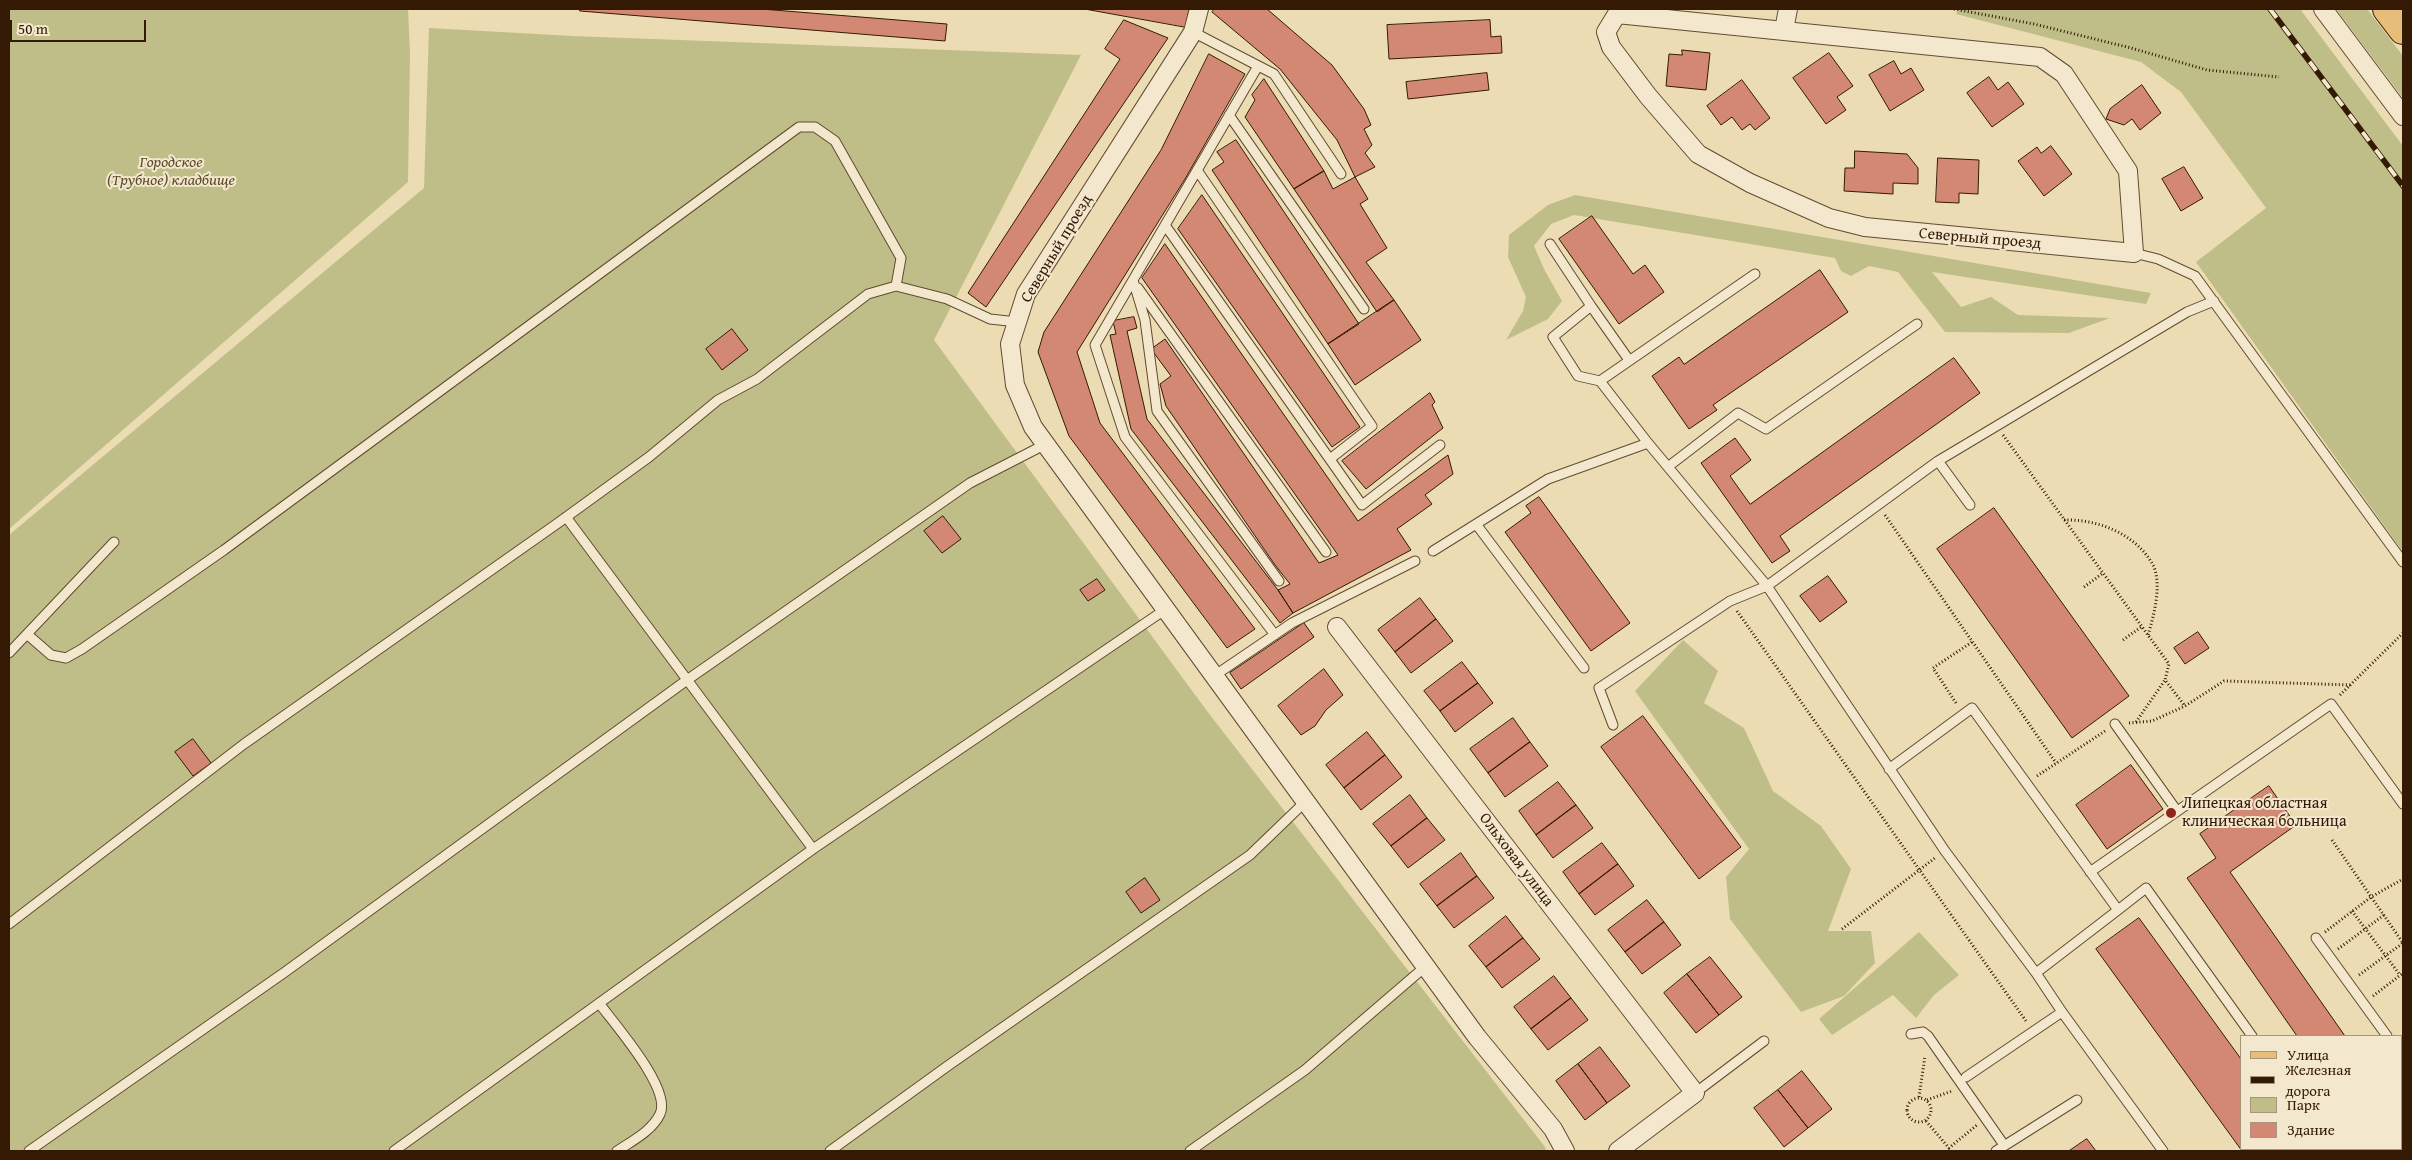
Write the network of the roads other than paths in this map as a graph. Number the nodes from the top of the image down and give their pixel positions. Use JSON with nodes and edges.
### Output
{"nodes":[{"id":1,"x":1199,"y":9,"type":"edge"},
{"id":2,"x":1788,"y":9,"type":"edge"},
{"id":3,"x":2323,"y":9,"type":"edge"},
{"id":4,"x":2387,"y":9,"type":"edge"},
{"id":5,"x":1784,"y":30,"type":"junction"},
{"id":6,"x":2403,"y":30,"type":"edge"},
{"id":7,"x":1193,"y":32,"type":"junction"},
{"id":8,"x":1258,"y":66,"type":"junction"},
{"id":9,"x":1229,"y":115,"type":"junction"},
{"id":10,"x":2403,"y":116,"type":"edge"},
{"id":11,"x":1197,"y":170,"type":"junction"},
{"id":12,"x":1341,"y":174,"type":"dead end"},
{"id":13,"x":1165,"y":225,"type":"junction"},
{"id":14,"x":1550,"y":244,"type":"dead end"},
{"id":15,"x":2134,"y":253,"type":"junction"},
{"id":16,"x":1755,"y":274,"type":"dead end"},
{"id":17,"x":1133,"y":280,"type":"junction"},
{"id":18,"x":896,"y":286,"type":"junction"},
{"id":19,"x":2214,"y":301,"type":"junction"},
{"id":20,"x":1591,"y":306,"type":"junction"},
{"id":21,"x":1364,"y":309,"type":"dead end"},
{"id":22,"x":1017,"y":322,"type":"junction"},
{"id":23,"x":1917,"y":324,"type":"dead end"},
{"id":24,"x":1629,"y":360,"type":"junction"},
{"id":25,"x":1600,"y":380,"type":"junction"},
{"id":26,"x":1648,"y":443,"type":"junction"},
{"id":27,"x":1046,"y":444,"type":"junction"},
{"id":28,"x":1440,"y":446,"type":"dead end"},
{"id":29,"x":1330,"y":459,"type":"junction"},
{"id":30,"x":1938,"y":461,"type":"junction"},
{"id":31,"x":1669,"y":466,"type":"junction"},
{"id":32,"x":1970,"y":505,"type":"dead end"},
{"id":33,"x":566,"y":517,"type":"junction"},
{"id":34,"x":1476,"y":524,"type":"junction"},
{"id":35,"x":114,"y":542,"type":"dead end"},
{"id":36,"x":1433,"y":551,"type":"dead end"},
{"id":37,"x":1326,"y":552,"type":"dead end"},
{"id":38,"x":1414,"y":561,"type":"dead end"},
{"id":39,"x":2403,"y":562,"type":"edge"},
{"id":40,"x":1279,"y":581,"type":"dead end"},
{"id":41,"x":1767,"y":586,"type":"junction"},
{"id":42,"x":1166,"y":609,"type":"junction"},
{"id":43,"x":1337,"y":627,"type":"dead end"},
{"id":44,"x":28,"y":635,"type":"junction"},
{"id":45,"x":1275,"y":635,"type":"junction"},
{"id":46,"x":9,"y":653,"type":"edge"},
{"id":47,"x":1584,"y":668,"type":"dead end"},
{"id":48,"x":1211,"y":671,"type":"junction"},
{"id":49,"x":687,"y":680,"type":"junction"},
{"id":50,"x":2115,"y":724,"type":"road end"},
{"id":51,"x":1613,"y":725,"type":"dead end"},
{"id":52,"x":1889,"y":769,"type":"junction"},
{"id":53,"x":1306,"y":801,"type":"junction"},
{"id":54,"x":2403,"y":804,"type":"edge"},
{"id":55,"x":2177,"y":812,"type":"junction"},
{"id":56,"x":813,"y":848,"type":"junction"},
{"id":57,"x":2090,"y":872,"type":"junction"},
{"id":58,"x":2118,"y":910,"type":"junction"},
{"id":59,"x":9,"y":924,"type":"edge"},
{"id":60,"x":2316,"y":938,"type":"road end"},
{"id":61,"x":1426,"y":966,"type":"junction"},
{"id":62,"x":2036,"y":973,"type":"junction"},
{"id":63,"x":599,"y":1004,"type":"junction"},
{"id":64,"x":2062,"y":1012,"type":"junction"},
{"id":65,"x":1911,"y":1034,"type":"dead end"},
{"id":66,"x":2251,"y":1035,"type":"edge"},
{"id":67,"x":2386,"y":1035,"type":"edge"},
{"id":68,"x":1764,"y":1041,"type":"dead end"},
{"id":69,"x":1966,"y":1077,"type":"dead end"},
{"id":70,"x":1695,"y":1093,"type":"junction"},
{"id":71,"x":2077,"y":1100,"type":"dead end"},
{"id":72,"x":2000,"y":1148,"type":"edge"},
{"id":73,"x":29,"y":1151,"type":"edge"},
{"id":74,"x":394,"y":1151,"type":"edge"},
{"id":75,"x":617,"y":1151,"type":"edge"},
{"id":76,"x":830,"y":1151,"type":"edge"},
{"id":77,"x":1190,"y":1151,"type":"edge"},
{"id":78,"x":1565,"y":1151,"type":"edge"},
{"id":79,"x":1618,"y":1151,"type":"edge"},
{"id":80,"x":2163,"y":1151,"type":"edge"}],
"edges":[{"from":1,"to":7,"type":"street","name":"Северный проезд"},
{"from":2,"to":5,"type":"street"},
{"from":3,"to":10,"type":"street"},
{"from":4,"to":6,"type":"main road"},
{"from":5,"to":15,"type":"street","name":"Северный проезд"},
{"from":5,"to":15,"type":"street","name":"Северный проезд"},
{"from":7,"to":8,"type":"lane"},
{"from":7,"to":22,"type":"street","name":"Северный проезд"},
{"from":8,"to":9,"type":"lane"},
{"from":8,"to":12,"type":"lane"},
{"from":9,"to":11,"type":"lane"},
{"from":9,"to":21,"type":"lane"},
{"from":11,"to":13,"type":"lane"},
{"from":11,"to":29,"type":"lane"},
{"from":13,"to":17,"type":"lane"},
{"from":13,"to":29,"type":"lane"},
{"from":14,"to":20,"type":"lane"},
{"from":15,"to":19,"type":"lane"},
{"from":16,"to":24,"type":"lane"},
{"from":17,"to":37,"type":"lane"},
{"from":17,"to":40,"type":"lane"},
{"from":17,"to":45,"type":"lane"},
{"from":18,"to":22,"type":"lane"},
{"from":18,"to":33,"type":"lane"},
{"from":18,"to":44,"type":"lane"},
{"from":19,"to":30,"type":"lane"},
{"from":19,"to":39,"type":"lane"},
{"from":20,"to":24,"type":"lane"},
{"from":20,"to":25,"type":"lane"},
{"from":22,"to":27,"type":"street","name":"Северный проезд"},
{"from":23,"to":31,"type":"lane"},
{"from":24,"to":25,"type":"lane"},
{"from":25,"to":26,"type":"lane"},
{"from":26,"to":31,"type":"lane"},
{"from":26,"to":34,"type":"lane"},
{"from":27,"to":42,"type":"street","name":"Северный проезд"},
{"from":27,"to":49,"type":"lane"},
{"from":28,"to":29,"type":"lane"},
{"from":30,"to":32,"type":"lane"},
{"from":30,"to":41,"type":"lane"},
{"from":31,"to":41,"type":"lane"},
{"from":33,"to":49,"type":"lane"},
{"from":33,"to":59,"type":"lane"},
{"from":34,"to":36,"type":"lane"},
{"from":34,"to":47,"type":"lane"},
{"from":35,"to":44,"type":"lane"},
{"from":38,"to":45,"type":"lane"},
{"from":41,"to":51,"type":"lane"},
{"from":41,"to":52,"type":"lane"},
{"from":42,"to":48,"type":"street","name":"Северный проезд"},
{"from":42,"to":56,"type":"lane"},
{"from":43,"to":70,"type":"street","name":"Ольховая улица"},
{"from":44,"to":46,"type":"lane"},
{"from":45,"to":48,"type":"lane"},
{"from":48,"to":53,"type":"street","name":"Северный проезд"},
{"from":49,"to":56,"type":"lane"},
{"from":49,"to":73,"type":"lane"},
{"from":50,"to":55,"type":"lane"},
{"from":52,"to":57,"type":"lane"},
{"from":52,"to":62,"type":"lane"},
{"from":53,"to":61,"type":"street","name":"Северный проезд"},
{"from":53,"to":76,"type":"lane"},
{"from":54,"to":55,"type":"lane"},
{"from":55,"to":57,"type":"lane"},
{"from":56,"to":63,"type":"lane"},
{"from":57,"to":58,"type":"lane"},
{"from":58,"to":62,"type":"lane"},
{"from":58,"to":66,"type":"lane"},
{"from":60,"to":67,"type":"lane"},
{"from":61,"to":77,"type":"lane"},
{"from":61,"to":78,"type":"street","name":"Северный проезд"},
{"from":62,"to":64,"type":"lane"},
{"from":63,"to":74,"type":"lane"},
{"from":63,"to":75,"type":"lane"},
{"from":64,"to":69,"type":"lane"},
{"from":64,"to":80,"type":"lane"},
{"from":65,"to":72,"type":"lane"},
{"from":68,"to":70,"type":"lane"},
{"from":70,"to":79,"type":"street"},
{"from":71,"to":72,"type":"lane"}]}
